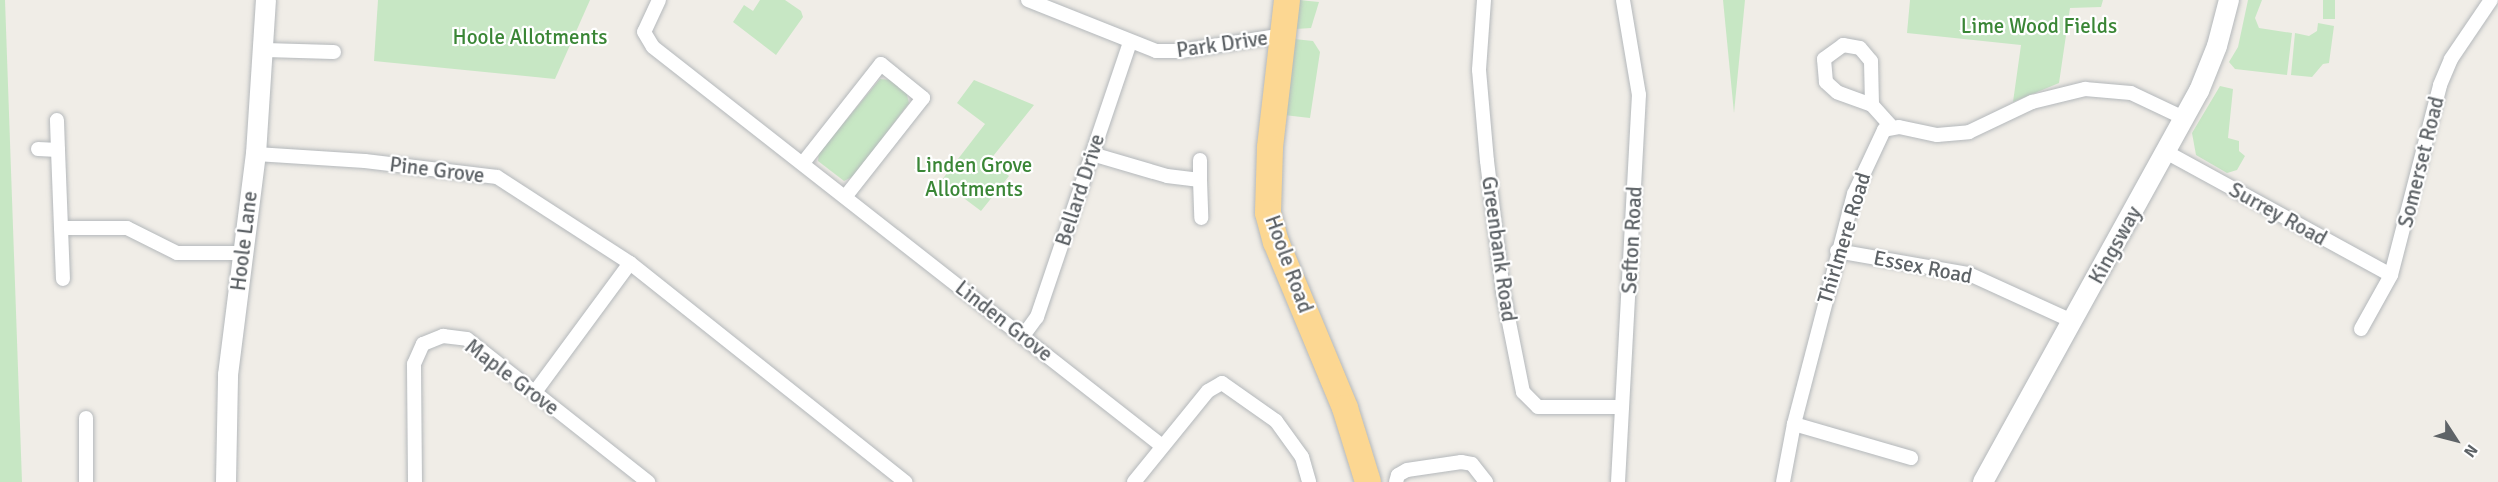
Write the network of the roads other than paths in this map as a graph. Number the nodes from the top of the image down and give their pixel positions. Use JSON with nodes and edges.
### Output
{"nodes":[{"id":1,"x":266,"y":0,"type":"edge"},
{"id":2,"x":659,"y":0,"type":"edge"},
{"id":3,"x":1028,"y":0,"type":"edge"},
{"id":4,"x":1287,"y":0,"type":"edge"},
{"id":5,"x":1484,"y":0,"type":"edge"},
{"id":6,"x":1623,"y":0,"type":"edge"},
{"id":7,"x":2229,"y":0,"type":"edge"},
{"id":8,"x":2491,"y":0,"type":"edge"},
{"id":9,"x":1283,"y":35,"type":"junction"},
{"id":10,"x":1130,"y":42,"type":"junction"},
{"id":11,"x":264,"y":50,"type":"junction"},
{"id":12,"x":334,"y":52,"type":"dead end"},
{"id":13,"x":1872,"y":105,"type":"junction"},
{"id":14,"x":2184,"y":118,"type":"junction"},
{"id":15,"x":57,"y":120,"type":"dead end"},
{"id":16,"x":1892,"y":127,"type":"junction"},
{"id":17,"x":38,"y":149,"type":"dead end"},
{"id":18,"x":58,"y":150,"type":"junction"},
{"id":19,"x":2166,"y":152,"type":"junction"},
{"id":20,"x":255,"y":154,"type":"junction"},
{"id":21,"x":1092,"y":154,"type":"junction"},
{"id":22,"x":1200,"y":160,"type":"dead end"},
{"id":23,"x":803,"y":163,"type":"junction"},
{"id":24,"x":1200,"y":180,"type":"junction"},
{"id":25,"x":845,"y":198,"type":"junction"},
{"id":26,"x":1201,"y":218,"type":"dead end"},
{"id":27,"x":61,"y":228,"type":"junction"},
{"id":28,"x":1837,"y":251,"type":"junction"},
{"id":29,"x":242,"y":253,"type":"junction"},
{"id":30,"x":630,"y":263,"type":"junction"},
{"id":31,"x":2391,"y":275,"type":"junction"},
{"id":32,"x":63,"y":279,"type":"dead end"},
{"id":33,"x":2072,"y":321,"type":"junction"},
{"id":34,"x":2361,"y":329,"type":"dead end"},
{"id":35,"x":1023,"y":336,"type":"junction"},
{"id":36,"x":535,"y":392,"type":"junction"},
{"id":37,"x":1622,"y":407,"type":"junction"},
{"id":38,"x":86,"y":418,"type":"dead end"},
{"id":39,"x":1794,"y":424,"type":"junction"},
{"id":40,"x":1162,"y":446,"type":"junction"},
{"id":41,"x":1911,"y":458,"type":"dead end"},
{"id":42,"x":1397,"y":478,"type":"edge"},
{"id":43,"x":86,"y":482,"type":"edge"},
{"id":44,"x":226,"y":482,"type":"edge"},
{"id":45,"x":415,"y":482,"type":"edge"},
{"id":46,"x":648,"y":482,"type":"edge"},
{"id":47,"x":905,"y":482,"type":"edge"},
{"id":48,"x":1134,"y":482,"type":"edge"},
{"id":49,"x":1309,"y":482,"type":"edge"},
{"id":50,"x":1368,"y":482,"type":"edge"},
{"id":51,"x":1486,"y":482,"type":"edge"},
{"id":52,"x":1618,"y":482,"type":"edge"},
{"id":53,"x":1783,"y":482,"type":"edge"},
{"id":54,"x":1983,"y":482,"type":"edge"}],
"edges":[{"from":1,"to":11,"type":"street","name":"Hoole Lane"},
{"from":2,"to":23,"type":"street","name":"Linden Grove"},
{"from":3,"to":10,"type":"street","name":"Park Drive"},
{"from":4,"to":9,"type":"highway","name":"Hoole Road"},
{"from":5,"to":37,"type":"street","name":"Greenbank Road"},
{"from":6,"to":37,"type":"street","name":"Sefton Road"},
{"from":7,"to":14,"type":"street","name":"Kingsway"},
{"from":8,"to":31,"type":"street","name":"Somerset Road"},
{"from":9,"to":10,"type":"street","name":"Park Drive"},
{"from":9,"to":50,"type":"highway","name":"Hoole Road"},
{"from":10,"to":21,"type":"street","name":"Bellard Drive"},
{"from":11,"to":12,"type":"street"},
{"from":11,"to":20,"type":"street","name":"Hoole Lane"},
{"from":13,"to":13,"type":"street"},
{"from":13,"to":16,"type":"street"},
{"from":14,"to":16,"type":"street"},
{"from":14,"to":19,"type":"street","name":"Kingsway"},
{"from":15,"to":18,"type":"street"},
{"from":16,"to":28,"type":"street","name":"Thirlmere Road"},
{"from":17,"to":18,"type":"street"},
{"from":18,"to":27,"type":"street"},
{"from":19,"to":31,"type":"street","name":"Surrey Road"},
{"from":19,"to":33,"type":"street","name":"Kingsway"},
{"from":20,"to":29,"type":"street","name":"Hoole Lane"},
{"from":20,"to":30,"type":"street","name":"Pine Grove"},
{"from":21,"to":24,"type":"street"},
{"from":21,"to":35,"type":"street","name":"Bellard Drive"},
{"from":22,"to":24,"type":"street"},
{"from":23,"to":25,"type":"street","name":"Linden Grove"},
{"from":23,"to":25,"type":"street"},
{"from":24,"to":26,"type":"street"},
{"from":25,"to":35,"type":"street","name":"Linden Grove"},
{"from":27,"to":29,"type":"street"},
{"from":27,"to":32,"type":"street"},
{"from":28,"to":33,"type":"street","name":"Essex Road"},
{"from":28,"to":39,"type":"street","name":"Thirlmere Road"},
{"from":29,"to":44,"type":"street","name":"Hoole Lane"},
{"from":30,"to":36,"type":"street"},
{"from":30,"to":47,"type":"street","name":"Pine Grove"},
{"from":31,"to":34,"type":"street","name":"Somerset Road"},
{"from":33,"to":54,"type":"street","name":"Kingsway"},
{"from":35,"to":40,"type":"street","name":"Linden Grove"},
{"from":36,"to":45,"type":"street","name":"Maple Grove"},
{"from":36,"to":46,"type":"street","name":"Maple Grove"},
{"from":37,"to":52,"type":"street","name":"Sefton Road"},
{"from":38,"to":43,"type":"street"},
{"from":39,"to":41,"type":"street"},
{"from":39,"to":53,"type":"street","name":"Thirlmere Road"},
{"from":40,"to":48,"type":"street"},
{"from":40,"to":49,"type":"street"},
{"from":42,"to":51,"type":"street"}]}
